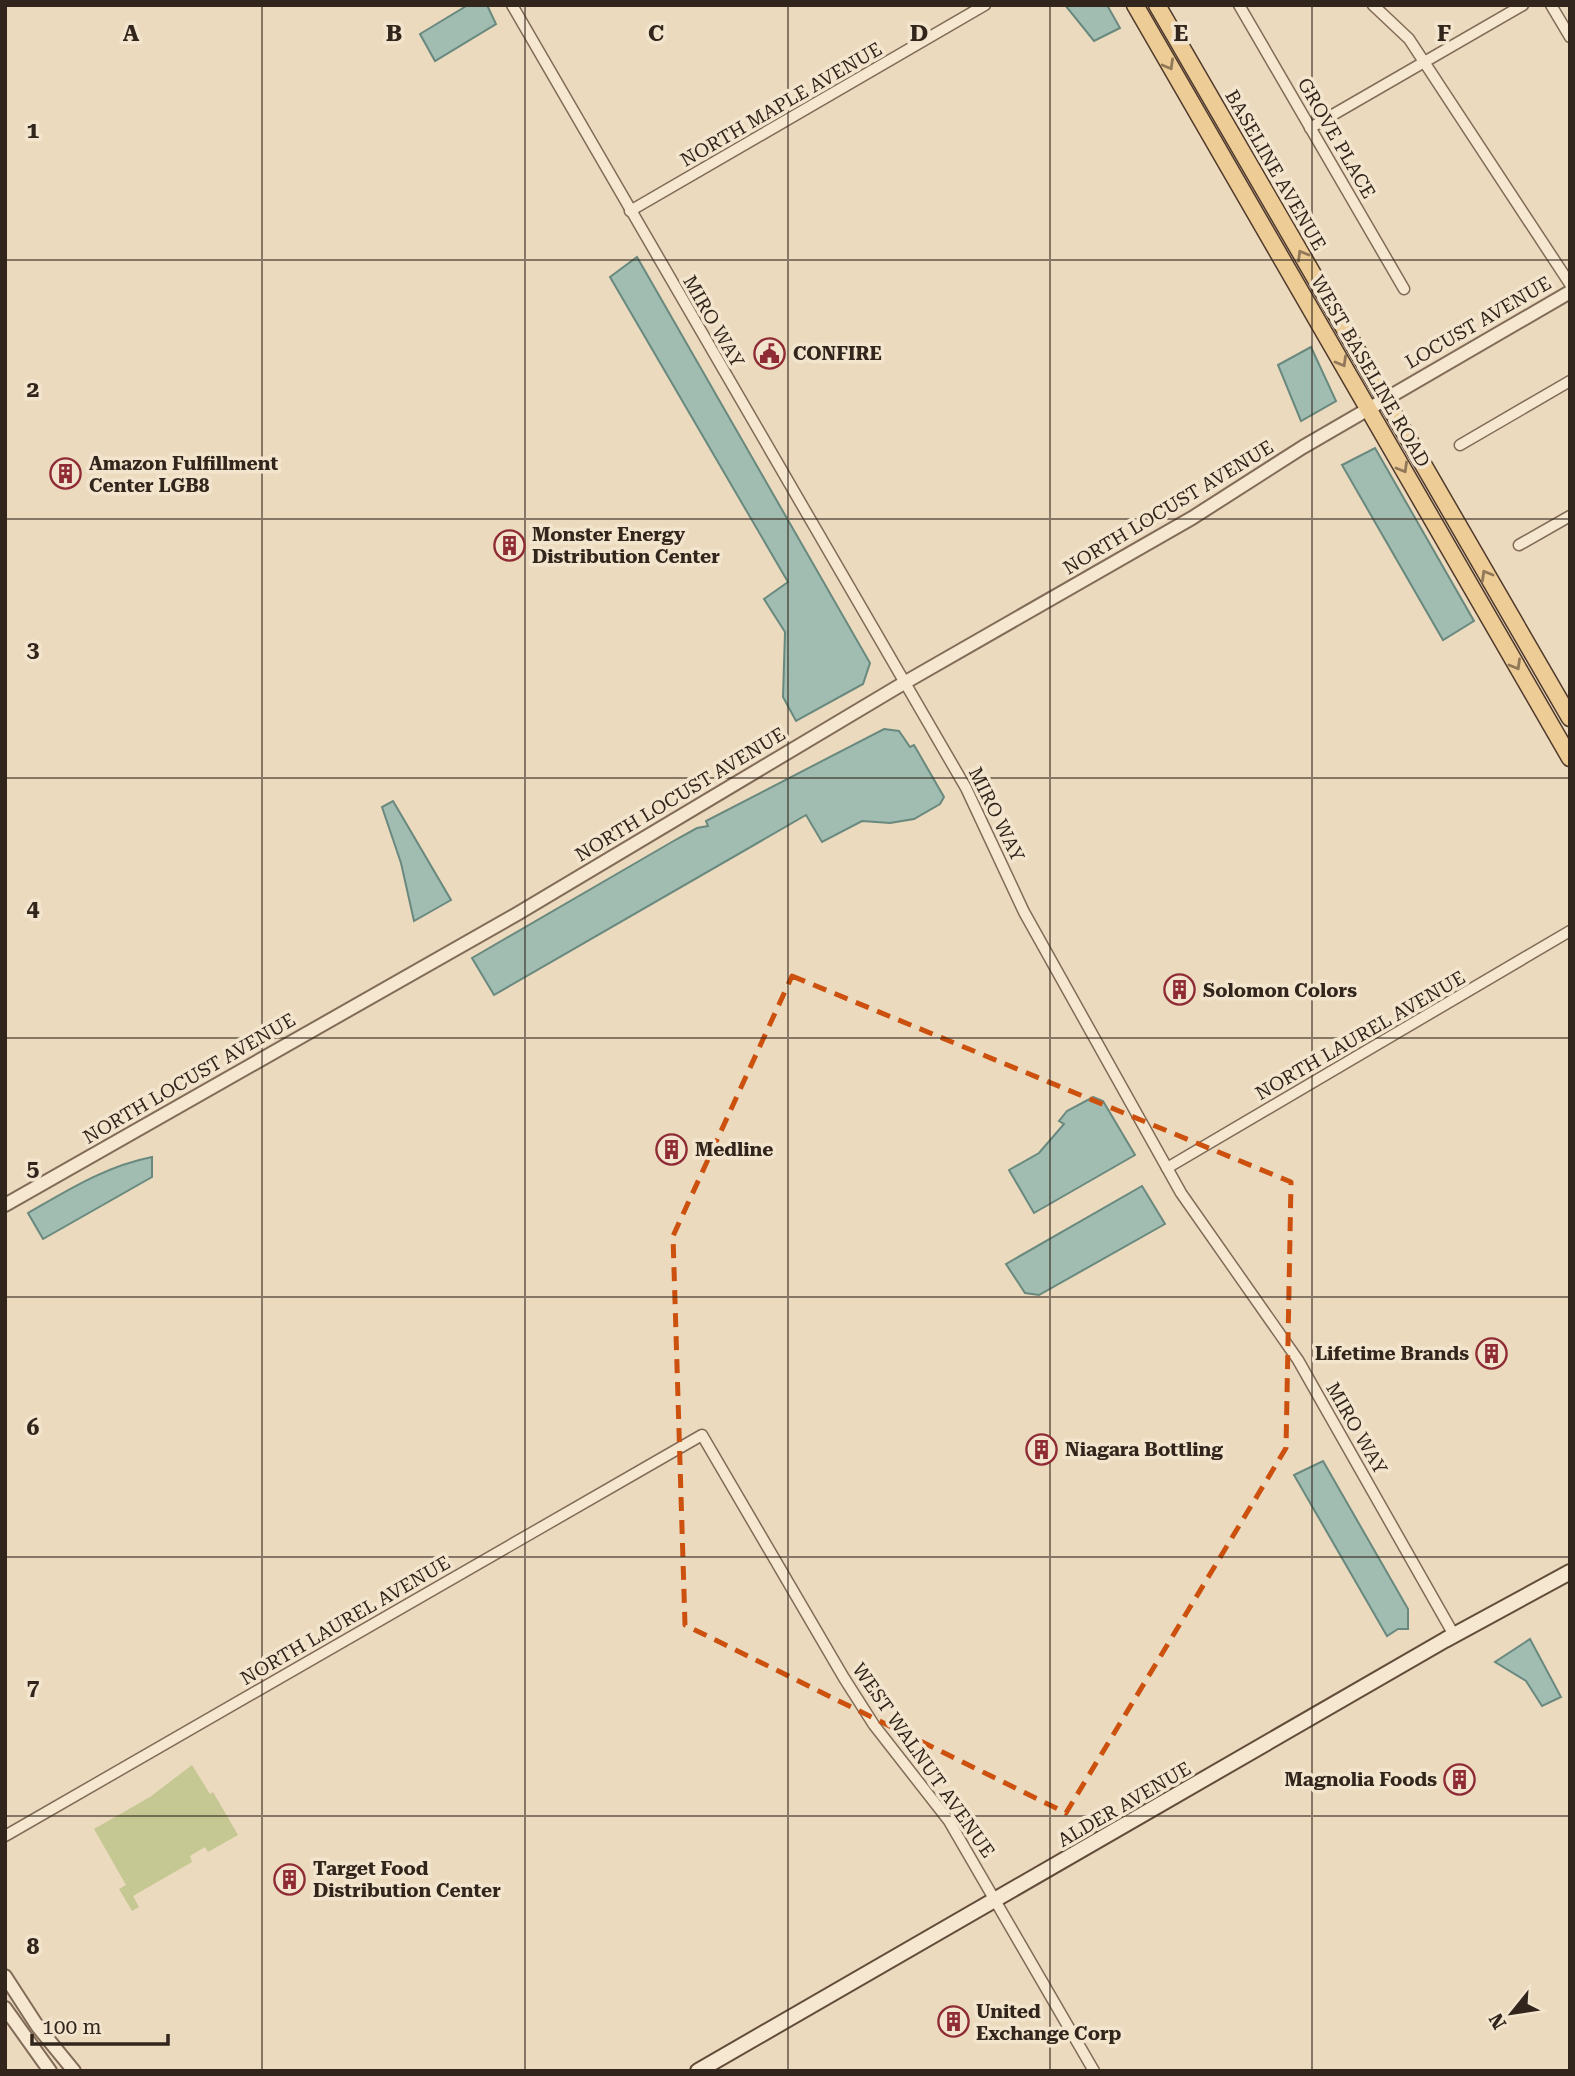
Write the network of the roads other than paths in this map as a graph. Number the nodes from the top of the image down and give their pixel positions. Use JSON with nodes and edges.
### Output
{"nodes":[{"id":1,"x":512,"y":5,"type":"edge"},
{"id":2,"x":985,"y":5,"type":"edge"},
{"id":3,"x":1135,"y":5,"type":"edge"},
{"id":4,"x":1157,"y":5,"type":"edge"},
{"id":5,"x":1239,"y":5,"type":"edge"},
{"id":6,"x":1373,"y":5,"type":"edge"},
{"id":7,"x":1551,"y":5,"type":"edge"},
{"id":8,"x":1519,"y":6,"type":"edge"},
{"id":9,"x":1570,"y":37,"type":"edge"},
{"id":10,"x":1424,"y":64,"type":"junction"},
{"id":11,"x":1310,"y":128,"type":"junction"},
{"id":12,"x":630,"y":211,"type":"junction"},
{"id":13,"x":1570,"y":284,"type":"edge"},
{"id":14,"x":1404,"y":289,"type":"dead end"},
{"id":15,"x":1570,"y":292,"type":"edge"},
{"id":16,"x":1570,"y":381,"type":"edge"},
{"id":17,"x":1386,"y":398,"type":"junction"},
{"id":18,"x":1369,"y":409,"type":"junction"},
{"id":19,"x":1460,"y":445,"type":"dead end"},
{"id":20,"x":1570,"y":516,"type":"edge"},
{"id":21,"x":1519,"y":545,"type":"dead end"},
{"id":22,"x":904,"y":683,"type":"junction"},
{"id":23,"x":1570,"y":718,"type":"edge"},
{"id":24,"x":1570,"y":758,"type":"edge"},
{"id":25,"x":1570,"y":931,"type":"edge"},
{"id":26,"x":1167,"y":1168,"type":"junction"},
{"id":27,"x":5,"y":1205,"type":"edge"},
{"id":28,"x":702,"y":1434,"type":"joint"},
{"id":29,"x":1570,"y":1572,"type":"edge"},
{"id":30,"x":1454,"y":1635,"type":"junction"},
{"id":31,"x":5,"y":1836,"type":"edge"},
{"id":32,"x":996,"y":1899,"type":"junction"},
{"id":33,"x":5,"y":1976,"type":"edge"},
{"id":34,"x":5,"y":2008,"type":"edge"},
{"id":35,"x":50,"y":2071,"type":"edge"},
{"id":36,"x":74,"y":2071,"type":"edge"},
{"id":37,"x":698,"y":2071,"type":"edge"},
{"id":38,"x":1094,"y":2071,"type":"edge"}],
"edges":[{"from":1,"to":12,"type":"street","name":"MIRO WAY"},
{"from":2,"to":12,"type":"street","name":"NORTH MAPLE AVENUE"},
{"from":3,"to":18,"type":"main road","name":"WEST BASELINE ROAD","one_way":true},
{"from":17,"to":4,"type":"main road","name":"BASELINE AVENUE","one_way":true},
{"from":5,"to":11,"type":"street","name":"GROVE PLACE"},
{"from":6,"to":10,"type":"street"},
{"from":7,"to":9,"type":"street"},
{"from":8,"to":10,"type":"street"},
{"from":10,"to":11,"type":"street"},
{"from":10,"to":13,"type":"street"},
{"from":11,"to":14,"type":"street","name":"GROVE PLACE"},
{"from":12,"to":22,"type":"street","name":"MIRO WAY"},
{"from":15,"to":17,"type":"street","name":"LOCUST AVENUE"},
{"from":16,"to":19,"type":"street"},
{"from":17,"to":18,"type":"street","name":"LOCUST AVENUE"},
{"from":23,"to":17,"type":"main road","name":"BASELINE AVENUE","one_way":true},
{"from":18,"to":22,"type":"street","name":"NORTH LOCUST AVENUE"},
{"from":18,"to":24,"type":"main road","name":"WEST BASELINE ROAD","one_way":true},
{"from":20,"to":21,"type":"street"},
{"from":22,"to":26,"type":"street","name":"MIRO WAY"},
{"from":22,"to":27,"type":"street","name":"NORTH LOCUST AVENUE"},
{"from":25,"to":26,"type":"street","name":"NORTH LAUREL AVENUE"},
{"from":26,"to":30,"type":"street","name":"MIRO WAY"},
{"from":28,"to":31,"type":"street","name":"NORTH LAUREL AVENUE"},
{"from":28,"to":32,"type":"street","name":"WEST WALNUT AVENUE"},
{"from":29,"to":30,"type":"main road","name":"ALDER AVENUE"},
{"from":30,"to":32,"type":"main road","name":"ALDER AVENUE"},
{"from":32,"to":37,"type":"main road","name":"ALDER AVENUE"},
{"from":32,"to":38,"type":"street","name":"WEST WALNUT AVENUE"},
{"from":33,"to":36,"type":"street"},
{"from":34,"to":35,"type":"street"}]}
